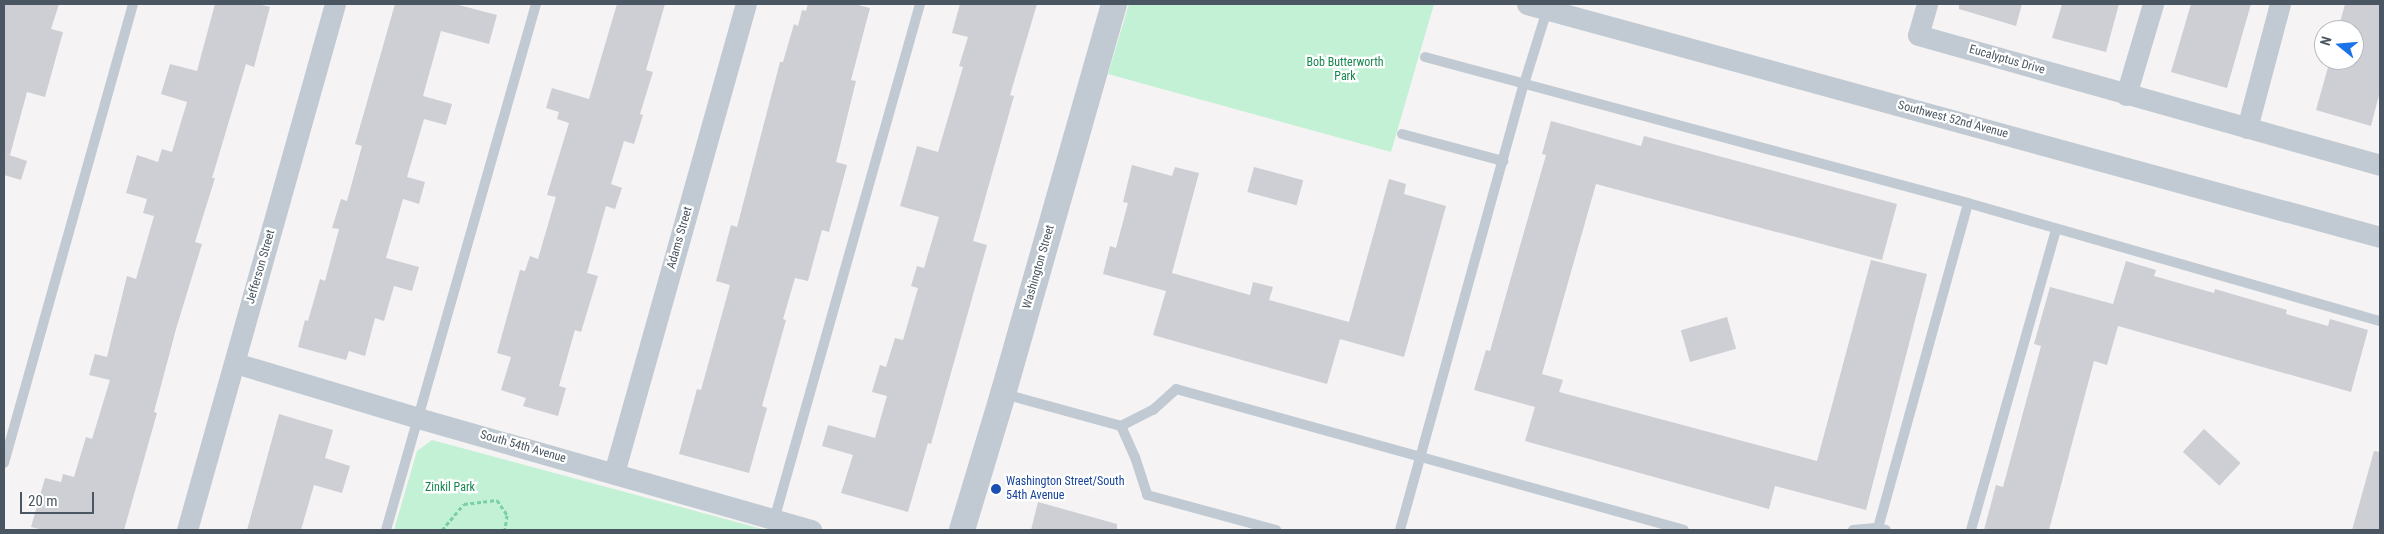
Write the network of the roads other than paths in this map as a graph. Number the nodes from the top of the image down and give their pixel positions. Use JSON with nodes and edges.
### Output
{"nodes":[{"id":1,"x":133,"y":4,"type":"edge"},
{"id":2,"x":335,"y":4,"type":"edge"},
{"id":3,"x":536,"y":4,"type":"edge"},
{"id":4,"x":746,"y":4,"type":"edge"},
{"id":5,"x":920,"y":4,"type":"edge"},
{"id":6,"x":1114,"y":4,"type":"edge"},
{"id":7,"x":1527,"y":4,"type":"edge"},
{"id":8,"x":1927,"y":4,"type":"edge"},
{"id":9,"x":2153,"y":4,"type":"edge"},
{"id":10,"x":2280,"y":4,"type":"edge"},
{"id":11,"x":1547,"y":10,"type":"junction"},
{"id":12,"x":1425,"y":57,"type":"dead end"},
{"id":13,"x":1524,"y":84,"type":"junction"},
{"id":14,"x":2126,"y":95,"type":"junction"},
{"id":15,"x":2247,"y":128,"type":"junction"},
{"id":16,"x":1402,"y":134,"type":"dead end"},
{"id":17,"x":1503,"y":161,"type":"junction"},
{"id":18,"x":2380,"y":165,"type":"edge"},
{"id":19,"x":1968,"y":203,"type":"junction"},
{"id":20,"x":2056,"y":229,"type":"junction"},
{"id":21,"x":2380,"y":237,"type":"edge"},
{"id":22,"x":2380,"y":321,"type":"edge"},
{"id":23,"x":235,"y":363,"type":"junction"},
{"id":24,"x":1003,"y":394,"type":"junction"},
{"id":25,"x":418,"y":418,"type":"junction"},
{"id":26,"x":1121,"y":426,"type":"junction"},
{"id":27,"x":1420,"y":457,"type":"junction"},
{"id":28,"x":4,"y":463,"type":"edge"},
{"id":29,"x":614,"y":473,"type":"junction"},
{"id":30,"x":774,"y":520,"type":"junction"},
{"id":31,"x":1882,"y":529,"type":"edge"},
{"id":32,"x":187,"y":530,"type":"edge"},
{"id":33,"x":386,"y":530,"type":"edge"},
{"id":34,"x":811,"y":530,"type":"edge"},
{"id":35,"x":962,"y":530,"type":"edge"},
{"id":36,"x":1276,"y":530,"type":"edge"},
{"id":37,"x":1400,"y":530,"type":"edge"},
{"id":38,"x":1684,"y":530,"type":"edge"},
{"id":39,"x":1853,"y":530,"type":"edge"},
{"id":40,"x":1971,"y":530,"type":"edge"}],
"edges":[{"from":1,"to":28,"type":"lane"},
{"from":2,"to":23,"type":"street","name":"Jefferson Street"},
{"from":3,"to":25,"type":"lane"},
{"from":4,"to":29,"type":"street","name":"Adams Street"},
{"from":5,"to":30,"type":"lane"},
{"from":6,"to":24,"type":"street","name":"Washington Street"},
{"from":7,"to":11,"type":"street","name":"Southwest 52nd Avenue"},
{"from":8,"to":14,"type":"street","name":"Eucalyptus Drive"},
{"from":9,"to":14,"type":"street"},
{"from":10,"to":15,"type":"street"},
{"from":11,"to":13,"type":"lane"},
{"from":11,"to":21,"type":"street","name":"Southwest 52nd Avenue"},
{"from":12,"to":13,"type":"lane"},
{"from":13,"to":17,"type":"lane"},
{"from":13,"to":19,"type":"lane"},
{"from":14,"to":15,"type":"street","name":"Eucalyptus Drive"},
{"from":15,"to":18,"type":"street","name":"Eucalyptus Drive"},
{"from":16,"to":17,"type":"lane"},
{"from":17,"to":27,"type":"lane"},
{"from":19,"to":20,"type":"lane"},
{"from":19,"to":31,"type":"lane"},
{"from":20,"to":22,"type":"lane"},
{"from":20,"to":40,"type":"lane"},
{"from":23,"to":25,"type":"street","name":"South 54th Avenue"},
{"from":23,"to":32,"type":"street","name":"Jefferson Street"},
{"from":24,"to":26,"type":"lane"},
{"from":24,"to":35,"type":"street","name":"Washington Street"},
{"from":25,"to":29,"type":"street","name":"South 54th Avenue"},
{"from":25,"to":33,"type":"lane"},
{"from":26,"to":27,"type":"lane"},
{"from":26,"to":36,"type":"lane"},
{"from":27,"to":37,"type":"lane"},
{"from":27,"to":38,"type":"lane"},
{"from":29,"to":30,"type":"street","name":"South 54th Avenue"},
{"from":30,"to":34,"type":"street","name":"South 54th Avenue"},
{"from":31,"to":39,"type":"lane"}]}
